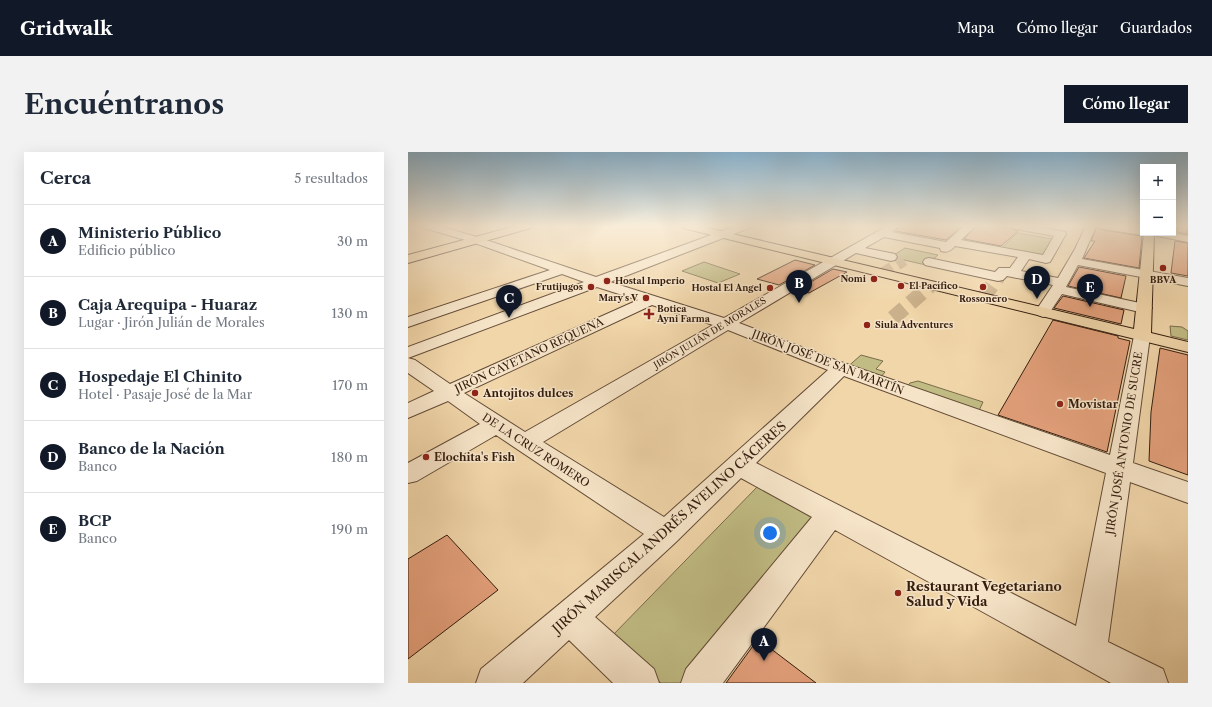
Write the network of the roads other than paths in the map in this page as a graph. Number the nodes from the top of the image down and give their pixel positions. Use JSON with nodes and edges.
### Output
{"nodes":[{"id":1,"x":433,"y":251,"type":"edge"},
{"id":2,"x":507,"y":251,"type":"edge"},
{"id":3,"x":679,"y":251,"type":"edge"},
{"id":4,"x":795,"y":251,"type":"edge"},
{"id":5,"x":851,"y":251,"type":"edge"},
{"id":6,"x":862,"y":251,"type":"edge"},
{"id":7,"x":943,"y":251,"type":"edge"},
{"id":8,"x":1024,"y":251,"type":"edge"},
{"id":9,"x":1049,"y":251,"type":"edge"},
{"id":10,"x":1077,"y":251,"type":"edge"},
{"id":11,"x":1148,"y":251,"type":"edge"},
{"id":12,"x":1080,"y":253,"type":"junction"},
{"id":13,"x":1026,"y":255,"type":"junction"},
{"id":14,"x":891,"y":257,"type":"tunnel mouth"},
{"id":15,"x":408,"y":259,"type":"edge"},
{"id":16,"x":834,"y":260,"type":"junction"},
{"id":17,"x":562,"y":270,"type":"junction"},
{"id":18,"x":1013,"y":273,"type":"junction"},
{"id":19,"x":1146,"y":274,"type":"junction"},
{"id":20,"x":596,"y":282,"type":"junction"},
{"id":21,"x":1188,"y":282,"type":"edge"},
{"id":22,"x":1060,"y":286,"type":"junction"},
{"id":23,"x":650,"y":300,"type":"junction"},
{"id":24,"x":1144,"y":308,"type":"junction"},
{"id":25,"x":1043,"y":312,"type":"junction"},
{"id":26,"x":408,"y":322,"type":"edge"},
{"id":27,"x":726,"y":324,"type":"junction"},
{"id":28,"x":1142,"y":336,"type":"junction"},
{"id":29,"x":1188,"y":347,"type":"edge"},
{"id":30,"x":408,"y":353,"type":"edge"},
{"id":31,"x":408,"y":364,"type":"edge"},
{"id":32,"x":841,"y":369,"type":"junction"},
{"id":33,"x":449,"y":392,"type":"junction"},
{"id":34,"x":408,"y":411,"type":"edge"},
{"id":35,"x":497,"y":425,"type":"junction"},
{"id":36,"x":525,"y":442,"type":"junction"},
{"id":37,"x":738,"y":465,"type":"junction"},
{"id":38,"x":1119,"y":468,"type":"junction"},
{"id":39,"x":408,"y":474,"type":"edge"},
{"id":40,"x":1188,"y":493,"type":"edge"},
{"id":41,"x":831,"y":514,"type":"junction"},
{"id":42,"x":666,"y":533,"type":"junction"},
{"id":43,"x":570,"y":617,"type":"junction"},
{"id":44,"x":1089,"y":651,"type":"junction"},
{"id":45,"x":495,"y":683,"type":"edge"},
{"id":46,"x":640,"y":683,"type":"edge"},
{"id":47,"x":700,"y":683,"type":"edge"},
{"id":48,"x":1149,"y":683,"type":"edge"}],
"edges":[{"from":1,"to":15,"type":"main road"},
{"from":2,"to":17,"type":"street","name":"JIRÓN JOSÉ DE SAN MARTÍN"},
{"from":3,"to":20,"type":"street"},
{"from":4,"to":16,"type":"main road"},
{"from":5,"to":16,"type":"street","name":"JIRÓN JULIÁN DE MORALES"},
{"from":6,"to":14,"type":"street"},
{"from":7,"to":18,"type":"street"},
{"from":8,"to":13,"type":"street"},
{"from":9,"to":13,"type":"street"},
{"from":10,"to":12,"type":"street"},
{"from":11,"to":19,"type":"main road","name":"JIRÓN JOSÉ ANTONIO DE SUCRE"},
{"from":12,"to":19,"type":"street"},
{"from":12,"to":22,"type":"street"},
{"from":13,"to":18,"type":"street"},
{"from":16,"to":25,"type":"main road"},
{"from":16,"to":27,"type":"street","name":"JIRÓN JULIÁN DE MORALES"},
{"from":17,"to":20,"type":"street","name":"JIRÓN JOSÉ DE SAN MARTÍN"},
{"from":17,"to":26,"type":"street"},
{"from":18,"to":22,"type":"street"},
{"from":19,"to":21,"type":"street"},
{"from":19,"to":24,"type":"main road","name":"JIRÓN JOSÉ ANTONIO DE SUCRE"},
{"from":20,"to":23,"type":"street","name":"JIRÓN JOSÉ DE SAN MARTÍN"},
{"from":20,"to":30,"type":"street"},
{"from":22,"to":24,"type":"street"},
{"from":22,"to":25,"type":"street"},
{"from":23,"to":27,"type":"street","name":"JIRÓN JOSÉ DE SAN MARTÍN"},
{"from":23,"to":33,"type":"street","name":"JIRÓN CAYETANO REQUENA"},
{"from":24,"to":28,"type":"main road","name":"JIRÓN JOSÉ ANTONIO DE SUCRE"},
{"from":25,"to":28,"type":"main road"},
{"from":27,"to":32,"type":"street","name":"JIRÓN JOSÉ DE SAN MARTÍN"},
{"from":27,"to":36,"type":"street","name":"JIRÓN JULIÁN DE MORALES"},
{"from":28,"to":29,"type":"main road"},
{"from":28,"to":38,"type":"street","name":"JIRÓN JOSÉ ANTONIO DE SUCRE"},
{"from":31,"to":33,"type":"street","name":"DE LA CRUZ ROMERO"},
{"from":32,"to":37,"type":"street","name":"JIRÓN MARISCAL ANDRÉS AVELINO CÁCERES"},
{"from":32,"to":38,"type":"street","name":"JIRÓN JOSÉ DE SAN MARTÍN"},
{"from":33,"to":34,"type":"street","name":"JIRÓN CAYETANO REQUENA"},
{"from":33,"to":35,"type":"street","name":"DE LA CRUZ ROMERO"},
{"from":35,"to":36,"type":"street","name":"DE LA CRUZ ROMERO"},
{"from":35,"to":39,"type":"street"},
{"from":36,"to":42,"type":"street","name":"DE LA CRUZ ROMERO"},
{"from":37,"to":41,"type":"street"},
{"from":37,"to":42,"type":"street","name":"JIRÓN MARISCAL ANDRÉS AVELINO CÁCERES"},
{"from":38,"to":40,"type":"street","name":"JIRÓN JOSÉ DE SAN MARTÍN"},
{"from":38,"to":44,"type":"street","name":"JIRÓN JOSÉ ANTONIO DE SUCRE"},
{"from":41,"to":44,"type":"street"},
{"from":41,"to":47,"type":"street"},
{"from":42,"to":43,"type":"street","name":"JIRÓN MARISCAL ANDRÉS AVELINO CÁCERES"},
{"from":43,"to":45,"type":"street","name":"JIRÓN MARISCAL ANDRÉS AVELINO CÁCERES"},
{"from":43,"to":46,"type":"street"},
{"from":44,"to":48,"type":"street"}]}
